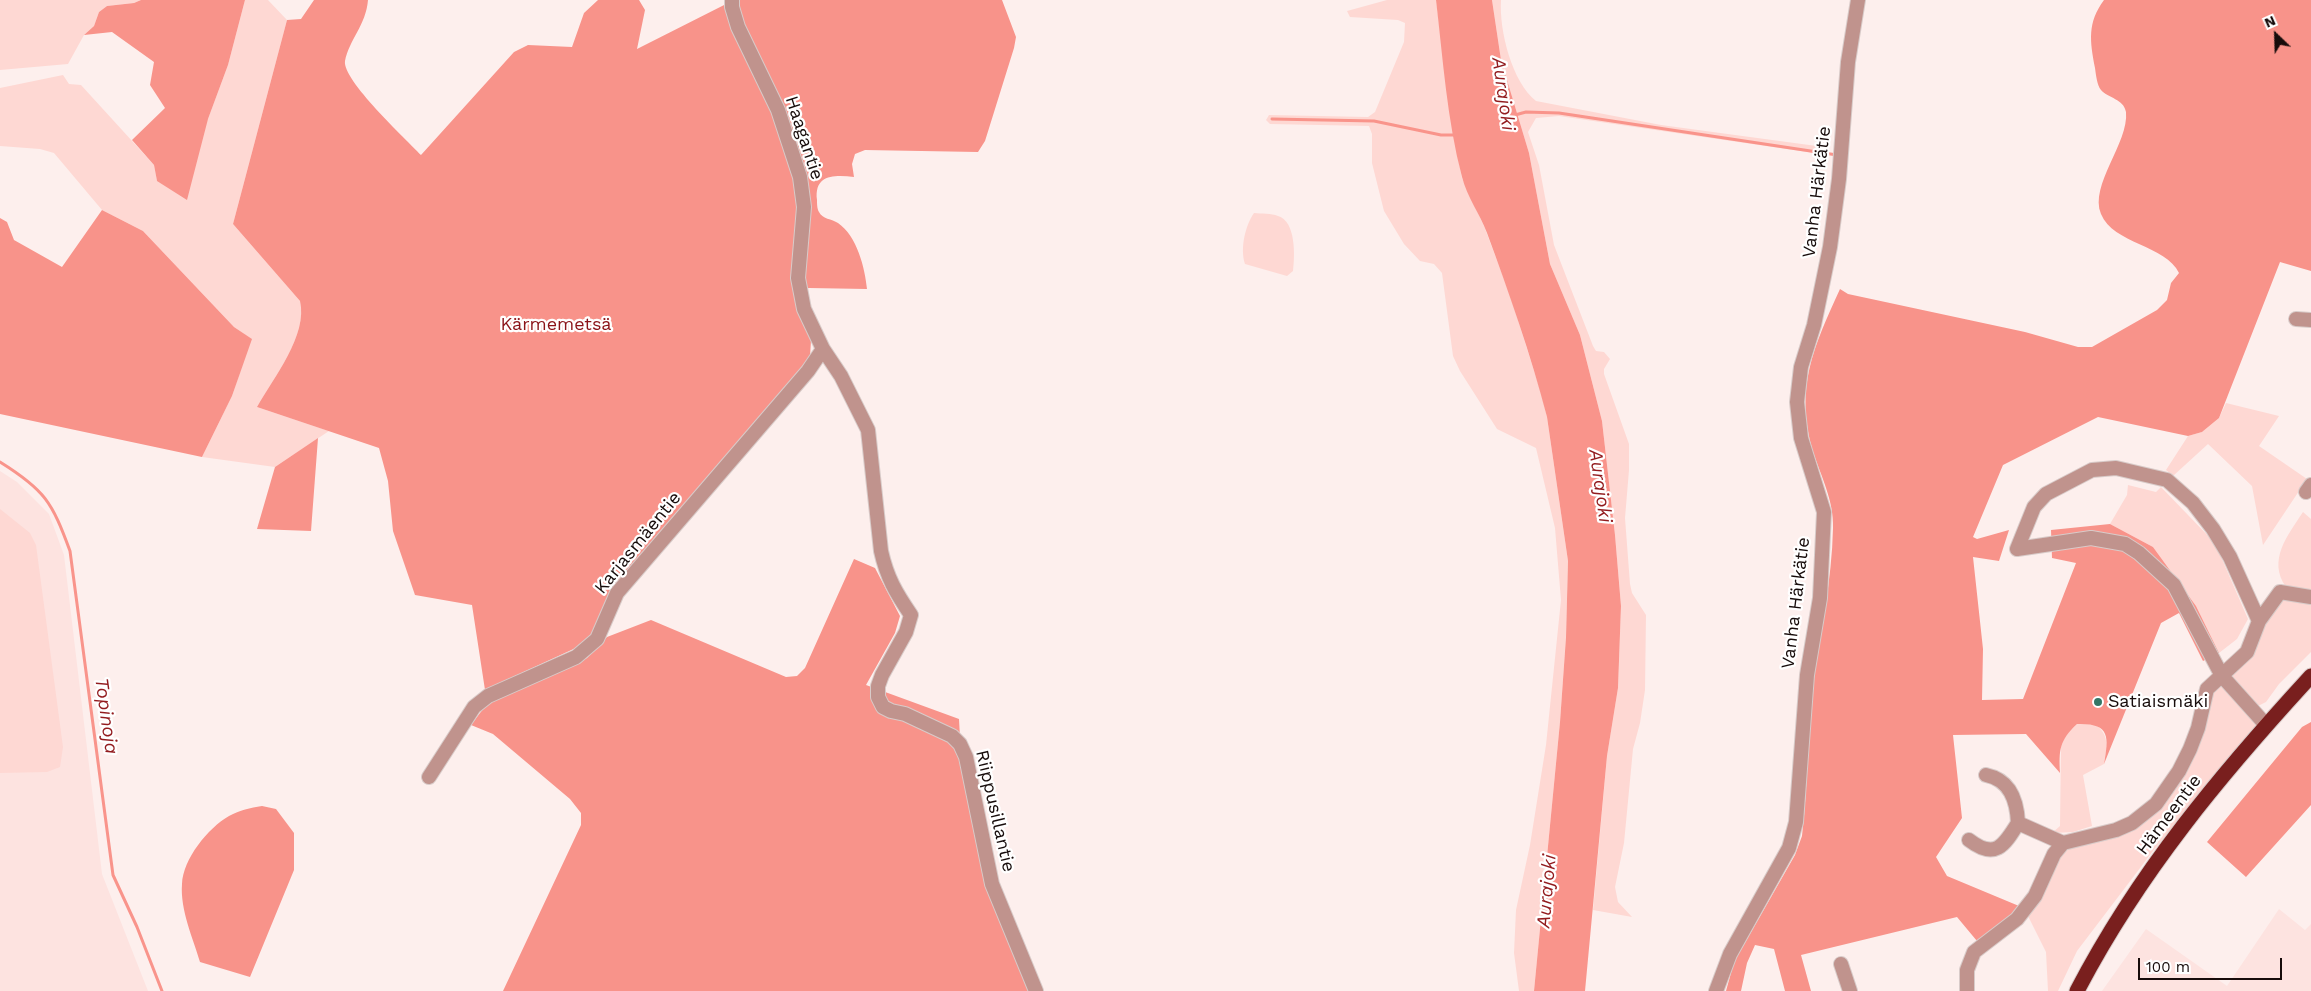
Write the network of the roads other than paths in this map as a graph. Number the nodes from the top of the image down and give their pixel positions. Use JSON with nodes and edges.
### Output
{"nodes":[{"id":1,"x":732,"y":0,"type":"edge"},
{"id":2,"x":1858,"y":0,"type":"edge"},
{"id":3,"x":2296,"y":319,"type":"dead end"},
{"id":4,"x":2311,"y":320,"type":"edge"},
{"id":5,"x":823,"y":350,"type":"junction"},
{"id":6,"x":2311,"y":597,"type":"edge"},
{"id":7,"x":2259,"y":622,"type":"junction"},
{"id":8,"x":2222,"y":676,"type":"junction"},
{"id":9,"x":2311,"y":676,"type":"edge"},
{"id":10,"x":2266,"y":725,"type":"junction"},
{"id":11,"x":1986,"y":775,"type":"dead end"},
{"id":12,"x":428,"y":777,"type":"dead end"},
{"id":13,"x":2018,"y":823,"type":"junction"},
{"id":14,"x":1969,"y":840,"type":"dead end"},
{"id":15,"x":2063,"y":843,"type":"junction"},
{"id":16,"x":1841,"y":964,"type":"dead end"},
{"id":17,"x":1036,"y":991,"type":"edge"},
{"id":18,"x":1716,"y":991,"type":"edge"},
{"id":19,"x":1850,"y":991,"type":"edge"},
{"id":20,"x":1967,"y":991,"type":"edge"},
{"id":21,"x":2076,"y":991,"type":"edge"}],
"edges":[{"from":1,"to":5,"type":"street","name":"Haagantie"},
{"from":2,"to":18,"type":"street","name":"Vanha Härkätie"},
{"from":3,"to":4,"type":"street"},
{"from":5,"to":12,"type":"street","name":"Karjasmäentie"},
{"from":5,"to":17,"type":"street","name":"Riippusillantie"},
{"from":6,"to":7,"type":"street"},
{"from":7,"to":8,"type":"street"},
{"from":7,"to":8,"type":"street"},
{"from":8,"to":10,"type":"street"},
{"from":8,"to":15,"type":"street"},
{"from":9,"to":10,"type":"highway","name":"Hämeentie"},
{"from":10,"to":21,"type":"highway","name":"Hämeentie"},
{"from":11,"to":13,"type":"street"},
{"from":13,"to":14,"type":"street"},
{"from":13,"to":15,"type":"street"},
{"from":15,"to":20,"type":"street"},
{"from":16,"to":19,"type":"street"}]}
